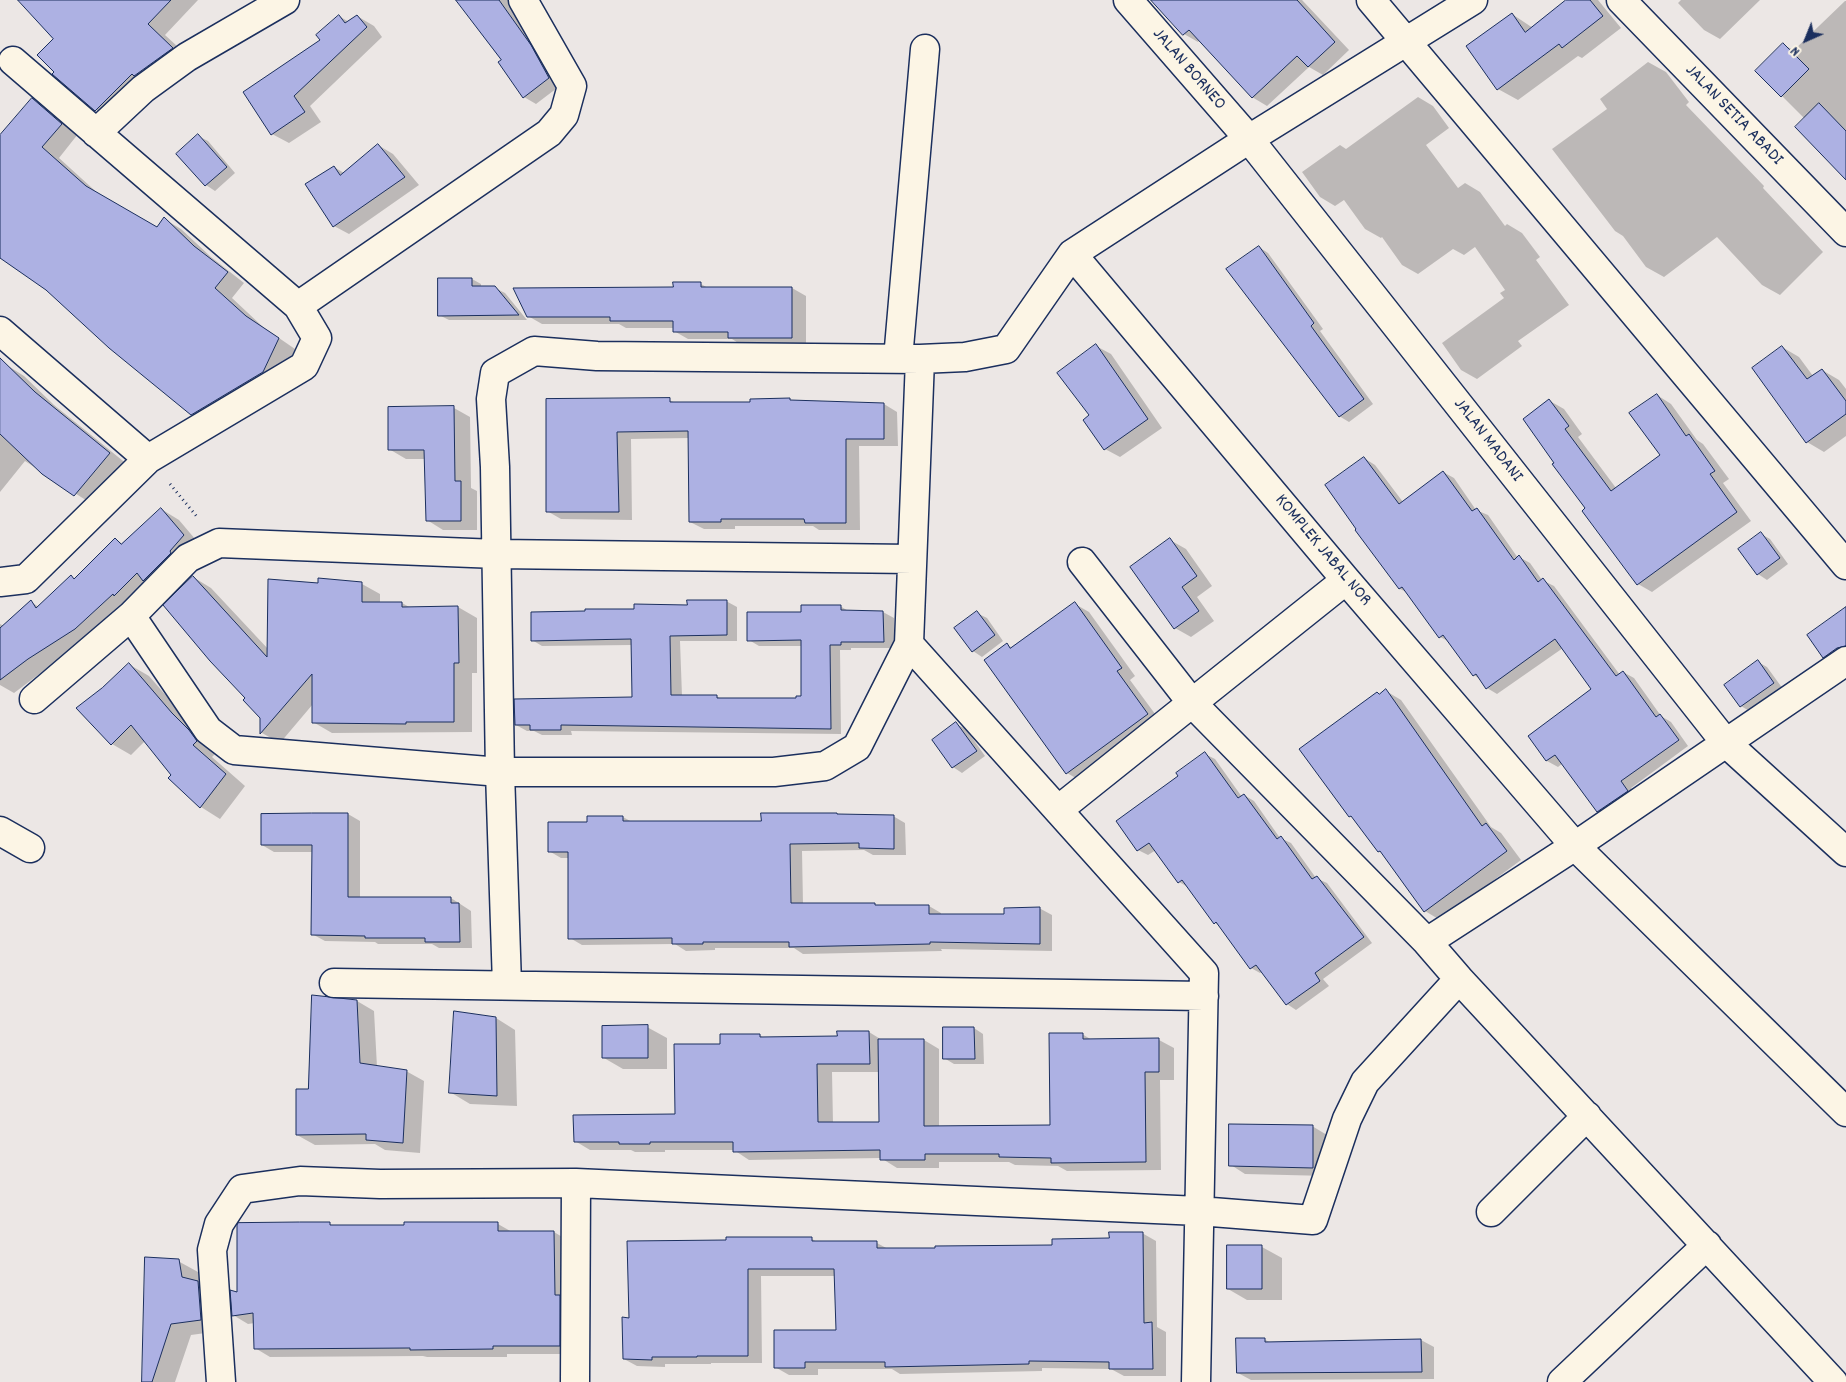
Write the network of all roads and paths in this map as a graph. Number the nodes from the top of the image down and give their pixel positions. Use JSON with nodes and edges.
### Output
{"nodes":[{"id":1,"x":285,"y":0,"type":"edge"},
{"id":2,"x":523,"y":0,"type":"edge"},
{"id":3,"x":1128,"y":0,"type":"edge"},
{"id":4,"x":1371,"y":0,"type":"edge"},
{"id":5,"x":1473,"y":0,"type":"edge"},
{"id":6,"x":1621,"y":0,"type":"edge"},
{"id":7,"x":1406,"y":41,"type":"junction"},
{"id":8,"x":925,"y":49,"type":"dead end"},
{"id":9,"x":4,"y":63,"type":"edge"},
{"id":10,"x":96,"y":133,"type":"junction"},
{"id":11,"x":1249,"y":139,"type":"junction"},
{"id":12,"x":1846,"y":232,"type":"edge"},
{"id":13,"x":1072,"y":254,"type":"junction"},
{"id":14,"x":298,"y":306,"type":"junction"},
{"id":15,"x":0,"y":331,"type":"edge"},
{"id":16,"x":909,"y":359,"type":"junction"},
{"id":17,"x":148,"y":459,"type":"junction"},
{"id":18,"x":219,"y":543,"type":"junction"},
{"id":19,"x":497,"y":554,"type":"junction"},
{"id":20,"x":912,"y":559,"type":"junction"},
{"id":21,"x":1082,"y":562,"type":"dead end"},
{"id":22,"x":1846,"y":565,"type":"edge"},
{"id":23,"x":1346,"y":580,"type":"junction"},
{"id":24,"x":0,"y":582,"type":"edge"},
{"id":25,"x":131,"y":616,"type":"junction"},
{"id":26,"x":909,"y":644,"type":"junction"},
{"id":27,"x":1846,"y":661,"type":"edge"},
{"id":28,"x":34,"y":699,"type":"dead end"},
{"id":29,"x":1192,"y":703,"type":"junction"},
{"id":30,"x":1725,"y":742,"type":"junction"},
{"id":31,"x":500,"y":772,"type":"junction"},
{"id":32,"x":1058,"y":810,"type":"junction"},
{"id":33,"x":0,"y":831,"type":"edge"},
{"id":34,"x":1575,"y":846,"type":"junction"},
{"id":35,"x":30,"y":848,"type":"dead end"},
{"id":36,"x":1846,"y":852,"type":"edge"},
{"id":37,"x":1428,"y":942,"type":"junction"},
{"id":38,"x":1459,"y":979,"type":"junction"},
{"id":39,"x":334,"y":983,"type":"dead end"},
{"id":40,"x":507,"y":985,"type":"junction"},
{"id":41,"x":1204,"y":996,"type":"junction"},
{"id":42,"x":1846,"y":1112,"type":"edge"},
{"id":43,"x":1586,"y":1116,"type":"junction"},
{"id":44,"x":576,"y":1183,"type":"junction"},
{"id":45,"x":1199,"y":1210,"type":"junction"},
{"id":46,"x":1492,"y":1212,"type":"dead end"},
{"id":47,"x":1707,"y":1245,"type":"junction"},
{"id":48,"x":221,"y":1382,"type":"edge"},
{"id":49,"x":575,"y":1382,"type":"edge"},
{"id":50,"x":1196,"y":1382,"type":"edge"},
{"id":51,"x":1562,"y":1382,"type":"edge"},
{"id":52,"x":1833,"y":1382,"type":"edge"}],
"edges":[{"from":1,"to":10,"type":"street"},
{"from":2,"to":14,"type":"street"},
{"from":3,"to":11,"type":"street","name":"JALAN BORNEO"},
{"from":4,"to":7,"type":"street"},
{"from":5,"to":7,"type":"street"},
{"from":6,"to":12,"type":"street","name":"JALAN SETIA ABADI"},
{"from":7,"to":11,"type":"street"},
{"from":7,"to":22,"type":"street"},
{"from":8,"to":16,"type":"street"},
{"from":9,"to":10,"type":"street"},
{"from":10,"to":14,"type":"street"},
{"from":11,"to":13,"type":"street"},
{"from":11,"to":30,"type":"street","name":"JALAN MADANI"},
{"from":13,"to":16,"type":"street"},
{"from":13,"to":23,"type":"street","name":"KOMPLEK JABAL NOR"},
{"from":14,"to":17,"type":"street"},
{"from":15,"to":17,"type":"street"},
{"from":16,"to":19,"type":"street"},
{"from":16,"to":20,"type":"street"},
{"from":17,"to":18,"type":"path"},
{"from":17,"to":24,"type":"street"},
{"from":18,"to":19,"type":"street"},
{"from":18,"to":25,"type":"street"},
{"from":19,"to":20,"type":"street"},
{"from":19,"to":31,"type":"street"},
{"from":20,"to":26,"type":"street"},
{"from":21,"to":29,"type":"street"},
{"from":23,"to":29,"type":"street"},
{"from":23,"to":34,"type":"street","name":"KOMPLEK JABAL NOR"},
{"from":25,"to":28,"type":"street"},
{"from":25,"to":31,"type":"street"},
{"from":26,"to":31,"type":"street"},
{"from":26,"to":32,"type":"street"},
{"from":27,"to":30,"type":"street"},
{"from":29,"to":32,"type":"street"},
{"from":29,"to":37,"type":"street"},
{"from":30,"to":34,"type":"street"},
{"from":30,"to":36,"type":"street","name":"JALAN MADANI"},
{"from":31,"to":40,"type":"street"},
{"from":32,"to":41,"type":"street"},
{"from":33,"to":35,"type":"street"},
{"from":34,"to":37,"type":"street"},
{"from":34,"to":42,"type":"street","name":"KOMPLEK JABAL NOR"},
{"from":37,"to":38,"type":"street"},
{"from":38,"to":43,"type":"street"},
{"from":38,"to":45,"type":"street"},
{"from":39,"to":40,"type":"street"},
{"from":40,"to":41,"type":"street"},
{"from":41,"to":45,"type":"street"},
{"from":43,"to":46,"type":"street"},
{"from":43,"to":47,"type":"street"},
{"from":44,"to":45,"type":"street"},
{"from":44,"to":48,"type":"street"},
{"from":44,"to":49,"type":"street"},
{"from":45,"to":50,"type":"street"},
{"from":47,"to":51,"type":"street"},
{"from":47,"to":52,"type":"street"}]}
